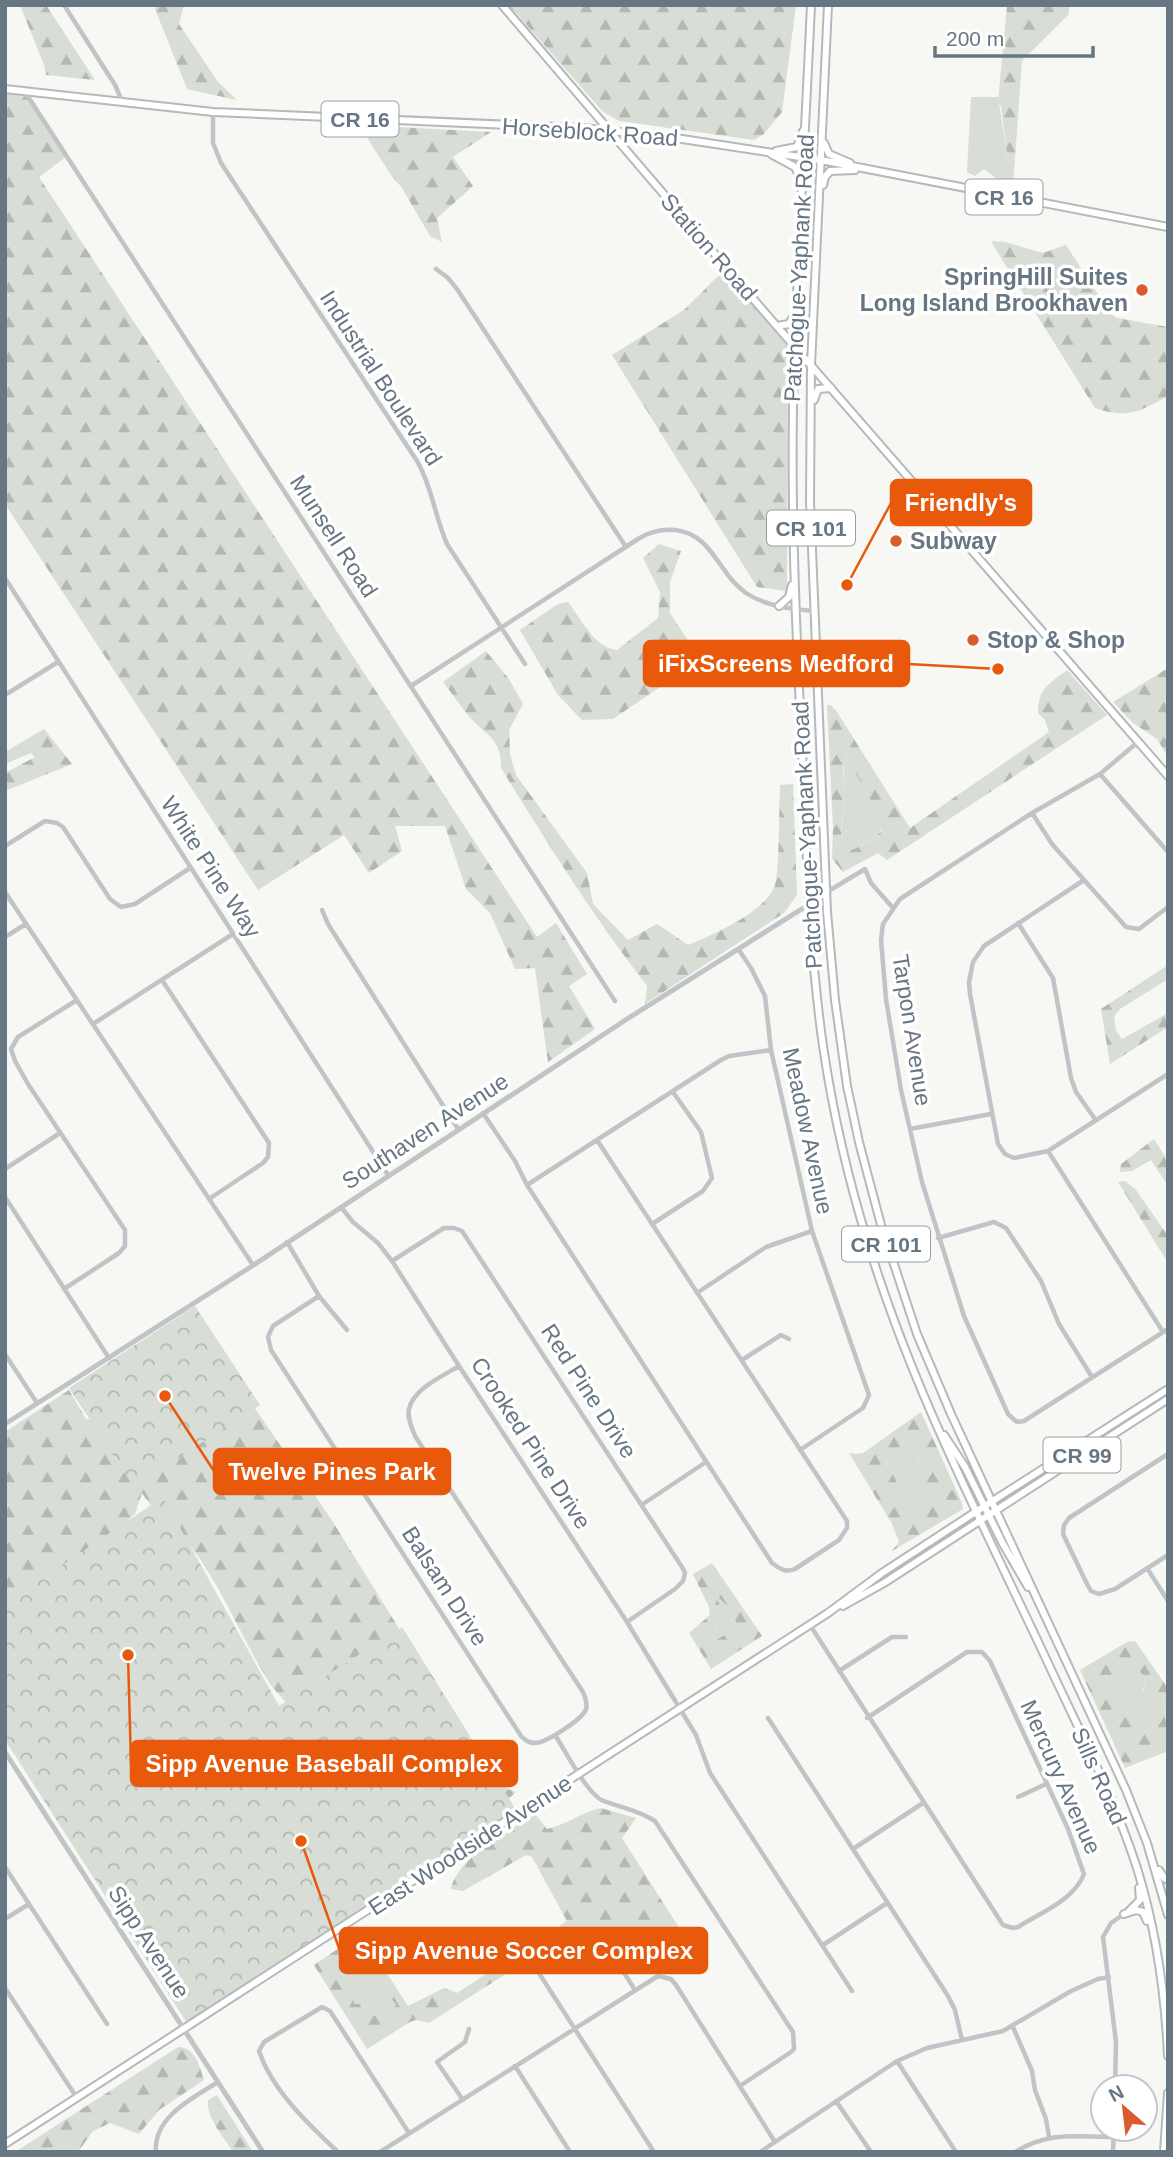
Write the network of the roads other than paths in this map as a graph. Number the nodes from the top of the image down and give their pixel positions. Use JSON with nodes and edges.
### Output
{"nodes":[{"id":1,"x":64,"y":5,"type":"edge"},
{"id":2,"x":502,"y":5,"type":"edge"},
{"id":3,"x":811,"y":5,"type":"edge"},
{"id":4,"x":828,"y":5,"type":"edge"},
{"id":5,"x":5,"y":89,"type":"edge"},
{"id":6,"x":24,"y":91,"type":"junction"},
{"id":7,"x":122,"y":101,"type":"junction"},
{"id":8,"x":213,"y":112,"type":"junction"},
{"id":9,"x":806,"y":116,"type":"junction"},
{"id":10,"x":609,"y":130,"type":"junction"},
{"id":11,"x":822,"y":138,"type":"junction"},
{"id":12,"x":768,"y":151,"type":"junction"},
{"id":13,"x":804,"y":158,"type":"junction"},
{"id":14,"x":821,"y":160,"type":"junction"},
{"id":15,"x":867,"y":169,"type":"junction"},
{"id":16,"x":803,"y":191,"type":"junction"},
{"id":17,"x":819,"y":204,"type":"junction"},
{"id":18,"x":1168,"y":228,"type":"edge"},
{"id":19,"x":436,"y":269,"type":"dead end"},
{"id":20,"x":797,"y":309,"type":"junction"},
{"id":21,"x":777,"y":326,"type":"junction"},
{"id":22,"x":796,"y":347,"type":"junction"},
{"id":23,"x":811,"y":365,"type":"junction"},
{"id":24,"x":831,"y":388,"type":"junction"},
{"id":25,"x":810,"y":423,"type":"junction"},
{"id":26,"x":625,"y":547,"type":"junction"},
{"id":27,"x":794,"y":563,"type":"junction"},
{"id":28,"x":5,"y":578,"type":"edge"},
{"id":29,"x":779,"y":606,"type":"junction"},
{"id":30,"x":796,"y":609,"type":"junction"},
{"id":31,"x":813,"y":611,"type":"junction"},
{"id":32,"x":501,"y":628,"type":"junction"},
{"id":33,"x":58,"y":662,"type":"junction"},
{"id":34,"x":525,"y":664,"type":"dead end"},
{"id":35,"x":411,"y":686,"type":"junction"},
{"id":36,"x":5,"y":695,"type":"edge"},
{"id":37,"x":1138,"y":741,"type":"junction"},
{"id":38,"x":1100,"y":774,"type":"junction"},
{"id":39,"x":1168,"y":776,"type":"edge"},
{"id":40,"x":1032,"y":813,"type":"junction"},
{"id":41,"x":5,"y":846,"type":"edge"},
{"id":42,"x":1168,"y":852,"type":"edge"},
{"id":43,"x":190,"y":868,"type":"junction"},
{"id":44,"x":1084,"y":880,"type":"junction"},
{"id":45,"x":5,"y":892,"type":"edge"},
{"id":46,"x":827,"y":892,"type":"junction"},
{"id":47,"x":809,"y":904,"type":"junction"},
{"id":48,"x":1168,"y":907,"type":"edge"},
{"id":49,"x":893,"y":908,"type":"junction"},
{"id":50,"x":322,"y":910,"type":"dead end"},
{"id":51,"x":1018,"y":923,"type":"junction"},
{"id":52,"x":26,"y":924,"type":"junction"},
{"id":53,"x":233,"y":934,"type":"junction"},
{"id":54,"x":5,"y":937,"type":"edge"},
{"id":55,"x":738,"y":950,"type":"junction"},
{"id":56,"x":162,"y":980,"type":"junction"},
{"id":57,"x":77,"y":1000,"type":"junction"},
{"id":58,"x":615,"y":1001,"type":"dead end"},
{"id":59,"x":93,"y":1024,"type":"junction"},
{"id":60,"x":771,"y":1049,"type":"junction"},
{"id":61,"x":1168,"y":1074,"type":"edge"},
{"id":62,"x":673,"y":1091,"type":"junction"},
{"id":63,"x":483,"y":1113,"type":"junction"},
{"id":64,"x":991,"y":1114,"type":"junction"},
{"id":65,"x":1095,"y":1119,"type":"junction"},
{"id":66,"x":458,"y":1129,"type":"junction"},
{"id":67,"x":910,"y":1129,"type":"junction"},
{"id":68,"x":60,"y":1133,"type":"junction"},
{"id":69,"x":597,"y":1140,"type":"junction"},
{"id":70,"x":1048,"y":1151,"type":"junction"},
{"id":71,"x":5,"y":1169,"type":"edge"},
{"id":72,"x":388,"y":1175,"type":"junction"},
{"id":73,"x":527,"y":1185,"type":"junction"},
{"id":74,"x":5,"y":1197,"type":"edge"},
{"id":75,"x":209,"y":1199,"type":"junction"},
{"id":76,"x":341,"y":1206,"type":"junction"},
{"id":77,"x":652,"y":1223,"type":"junction"},
{"id":78,"x":811,"y":1231,"type":"junction"},
{"id":79,"x":938,"y":1238,"type":"junction"},
{"id":80,"x":287,"y":1242,"type":"junction"},
{"id":81,"x":392,"y":1261,"type":"junction"},
{"id":82,"x":253,"y":1265,"type":"junction"},
{"id":83,"x":64,"y":1289,"type":"junction"},
{"id":84,"x":697,"y":1293,"type":"junction"},
{"id":85,"x":319,"y":1296,"type":"junction"},
{"id":86,"x":347,"y":1330,"type":"dead end"},
{"id":87,"x":1166,"y":1330,"type":"edge"},
{"id":88,"x":789,"y":1339,"type":"dead end"},
{"id":89,"x":5,"y":1354,"type":"edge"},
{"id":90,"x":109,"y":1358,"type":"junction"},
{"id":91,"x":742,"y":1360,"type":"junction"},
{"id":92,"x":458,"y":1366,"type":"junction"},
{"id":93,"x":1092,"y":1377,"type":"junction"},
{"id":94,"x":1168,"y":1389,"type":"edge"},
{"id":95,"x":1168,"y":1399,"type":"edge"},
{"id":96,"x":37,"y":1403,"type":"junction"},
{"id":97,"x":5,"y":1424,"type":"edge"},
{"id":98,"x":940,"y":1431,"type":"junction"},
{"id":99,"x":800,"y":1450,"type":"junction"},
{"id":100,"x":1168,"y":1454,"type":"edge"},
{"id":101,"x":706,"y":1462,"type":"junction"},
{"id":102,"x":992,"y":1501,"type":"junction"},
{"id":103,"x":642,"y":1504,"type":"junction"},
{"id":104,"x":985,"y":1506,"type":"junction"},
{"id":105,"x":996,"y":1510,"type":"junction"},
{"id":106,"x":977,"y":1511,"type":"junction"},
{"id":107,"x":989,"y":1515,"type":"junction"},
{"id":108,"x":981,"y":1520,"type":"junction"},
{"id":109,"x":1168,"y":1555,"type":"edge"},
{"id":110,"x":1147,"y":1568,"type":"junction"},
{"id":111,"x":1168,"y":1601,"type":"edge"},
{"id":112,"x":1040,"y":1605,"type":"junction"},
{"id":113,"x":828,"y":1613,"type":"junction"},
{"id":114,"x":627,"y":1622,"type":"junction"},
{"id":115,"x":810,"y":1625,"type":"junction"},
{"id":116,"x":905,"y":1637,"type":"dead end"},
{"id":117,"x":839,"y":1671,"type":"junction"},
{"id":118,"x":679,"y":1709,"type":"junction"},
{"id":119,"x":768,"y":1718,"type":"dead end"},
{"id":120,"x":867,"y":1718,"type":"junction"},
{"id":121,"x":555,"y":1735,"type":"junction"},
{"id":122,"x":5,"y":1752,"type":"edge"},
{"id":123,"x":580,"y":1773,"type":"junction"},
{"id":124,"x":1046,"y":1784,"type":"junction"},
{"id":125,"x":1018,"y":1797,"type":"dead end"},
{"id":126,"x":923,"y":1803,"type":"junction"},
{"id":127,"x":1147,"y":1843,"type":"junction"},
{"id":128,"x":853,"y":1849,"type":"junction"},
{"id":129,"x":1135,"y":1862,"type":"junction"},
{"id":130,"x":5,"y":1867,"type":"edge"},
{"id":131,"x":1168,"y":1880,"type":"edge"},
{"id":132,"x":1168,"y":1890,"type":"edge"},
{"id":133,"x":1168,"y":1899,"type":"edge"},
{"id":134,"x":887,"y":1903,"type":"junction"},
{"id":135,"x":29,"y":1904,"type":"junction"},
{"id":136,"x":1124,"y":1914,"type":"junction"},
{"id":137,"x":1168,"y":1915,"type":"edge"},
{"id":138,"x":5,"y":1919,"type":"edge"},
{"id":139,"x":589,"y":1938,"type":"dead end"},
{"id":140,"x":823,"y":1945,"type":"junction"},
{"id":141,"x":535,"y":1967,"type":"dead end"},
{"id":142,"x":1109,"y":1978,"type":"junction"},
{"id":143,"x":1161,"y":1978,"type":"junction"},
{"id":144,"x":5,"y":1988,"type":"edge"},
{"id":145,"x":635,"y":1990,"type":"junction"},
{"id":146,"x":852,"y":1991,"type":"dead end"},
{"id":147,"x":107,"y":2024,"type":"dead end"},
{"id":148,"x":1013,"y":2027,"type":"junction"},
{"id":149,"x":184,"y":2029,"type":"junction"},
{"id":150,"x":469,"y":2029,"type":"dead end"},
{"id":151,"x":573,"y":2029,"type":"junction"},
{"id":152,"x":962,"y":2040,"type":"junction"},
{"id":153,"x":1168,"y":2056,"type":"edge"},
{"id":154,"x":897,"y":2061,"type":"junction"},
{"id":155,"x":515,"y":2066,"type":"junction"},
{"id":156,"x":1115,"y":2073,"type":"edge"},
{"id":157,"x":218,"y":2082,"type":"junction"},
{"id":158,"x":740,"y":2086,"type":"junction"},
{"id":159,"x":1168,"y":2093,"type":"edge"},
{"id":160,"x":77,"y":2098,"type":"junction"},
{"id":161,"x":463,"y":2100,"type":"junction"},
{"id":162,"x":836,"y":2101,"type":"junction"},
{"id":163,"x":409,"y":2133,"type":"junction"},
{"id":164,"x":1049,"y":2137,"type":"junction"},
{"id":165,"x":1089,"y":2137,"type":"edge"},
{"id":166,"x":775,"y":2142,"type":"junction"},
{"id":167,"x":5,"y":2144,"type":"edge"},
{"id":168,"x":156,"y":2152,"type":"edge"},
{"id":169,"x":262,"y":2152,"type":"edge"},
{"id":170,"x":338,"y":2152,"type":"edge"},
{"id":171,"x":380,"y":2152,"type":"edge"},
{"id":172,"x":570,"y":2152,"type":"edge"},
{"id":173,"x":654,"y":2152,"type":"edge"},
{"id":174,"x":760,"y":2152,"type":"edge"},
{"id":175,"x":871,"y":2152,"type":"edge"},
{"id":176,"x":956,"y":2152,"type":"edge"},
{"id":177,"x":1015,"y":2152,"type":"edge"},
{"id":178,"x":1164,"y":2152,"type":"edge"}],
"edges":[{"from":1,"to":7,"type":"street"},
{"from":2,"to":10,"type":"main road","name":"Station Road"},
{"from":3,"to":9,"type":"main road","name":"Patchogue-Yaphank Road","number":"CR 101"},
{"from":4,"to":11,"type":"main road","name":"Patchogue-Yaphank Road","number":"CR 101"},
{"from":5,"to":6,"type":"main road","name":"Horseblock Road","number":"CR 16"},
{"from":6,"to":7,"type":"main road","name":"Horseblock Road","number":"CR 16"},
{"from":6,"to":35,"type":"street","name":"Munsell Road"},
{"from":7,"to":8,"type":"main road","name":"Horseblock Road","number":"CR 16"},
{"from":8,"to":10,"type":"main road","name":"Horseblock Road","number":"CR 16"},
{"from":8,"to":32,"type":"street","name":"Industrial Boulevard"},
{"from":9,"to":12,"type":"main road"},
{"from":9,"to":13,"type":"main road","name":"Patchogue-Yaphank Road","number":"CR 101"},
{"from":10,"to":12,"type":"main road","name":"Horseblock Road","number":"CR 16"},
{"from":10,"to":21,"type":"main road","name":"Station Road"},
{"from":11,"to":14,"type":"main road","name":"Patchogue-Yaphank Road","number":"CR 101"},
{"from":11,"to":15,"type":"main road"},
{"from":12,"to":13,"type":"main road","name":"Horseblock Road","number":"CR 16"},
{"from":12,"to":16,"type":"main road"},
{"from":13,"to":14,"type":"main road","name":"Horseblock Road","number":"CR 16"},
{"from":13,"to":16,"type":"main road","name":"Patchogue-Yaphank Road","number":"CR 101"},
{"from":14,"to":15,"type":"main road","name":"Horseblock Road","number":"CR 16"},
{"from":14,"to":17,"type":"main road","name":"Patchogue-Yaphank Road","number":"CR 101"},
{"from":15,"to":17,"type":"main road"},
{"from":15,"to":18,"type":"main road","name":"Horseblock Road","number":"CR 16"},
{"from":16,"to":20,"type":"main road","name":"Patchogue-Yaphank Road","number":"CR 101"},
{"from":17,"to":23,"type":"main road","name":"Patchogue-Yaphank Road","number":"CR 101"},
{"from":19,"to":26,"type":"street"},
{"from":20,"to":21,"type":"main road"},
{"from":20,"to":22,"type":"main road","name":"Patchogue-Yaphank Road","number":"CR 101"},
{"from":21,"to":22,"type":"main road","name":"Station Road"},
{"from":22,"to":23,"type":"main road","name":"Station Road"},
{"from":22,"to":27,"type":"main road","name":"Patchogue-Yaphank Road","number":"CR 101"},
{"from":23,"to":24,"type":"main road","name":"Station Road"},
{"from":23,"to":25,"type":"main road","name":"Patchogue-Yaphank Road","number":"CR 101"},
{"from":24,"to":25,"type":"main road"},
{"from":24,"to":37,"type":"main road","name":"Station Road"},
{"from":25,"to":31,"type":"main road","name":"Patchogue-Yaphank Road","number":"CR 101"},
{"from":26,"to":29,"type":"street"},
{"from":26,"to":32,"type":"street"},
{"from":27,"to":29,"type":"main road"},
{"from":27,"to":30,"type":"main road","name":"Patchogue-Yaphank Road","number":"CR 101"},
{"from":28,"to":33,"type":"street","name":"White Pine Way"},
{"from":29,"to":30,"type":"street"},
{"from":30,"to":31,"type":"street"},
{"from":30,"to":47,"type":"main road","name":"Patchogue-Yaphank Road","number":"CR 101"},
{"from":31,"to":46,"type":"main road","name":"Patchogue-Yaphank Road","number":"CR 101"},
{"from":32,"to":34,"type":"street","name":"Industrial Boulevard"},
{"from":32,"to":35,"type":"street"},
{"from":33,"to":36,"type":"street"},
{"from":33,"to":43,"type":"street","name":"White Pine Way"},
{"from":35,"to":58,"type":"street","name":"Munsell Road"},
{"from":37,"to":38,"type":"street"},
{"from":37,"to":39,"type":"main road","name":"Station Road"},
{"from":38,"to":40,"type":"street"},
{"from":38,"to":42,"type":"street"},
{"from":40,"to":44,"type":"street"},
{"from":40,"to":49,"type":"street"},
{"from":41,"to":43,"type":"street"},
{"from":43,"to":53,"type":"street","name":"White Pine Way"},
{"from":44,"to":48,"type":"street"},
{"from":44,"to":51,"type":"street"},
{"from":45,"to":52,"type":"street"},
{"from":46,"to":47,"type":"street","name":"Southaven Avenue"},
{"from":46,"to":49,"type":"street","name":"Southaven Avenue"},
{"from":46,"to":102,"type":"main road","name":"Patchogue-Yaphank Road","number":"CR 101"},
{"from":47,"to":55,"type":"street","name":"Southaven Avenue"},
{"from":47,"to":98,"type":"main road","name":"Patchogue-Yaphank Road","number":"CR 101"},
{"from":49,"to":67,"type":"street","name":"Tarpon Avenue"},
{"from":50,"to":66,"type":"street"},
{"from":51,"to":64,"type":"street"},
{"from":51,"to":65,"type":"street"},
{"from":52,"to":54,"type":"street"},
{"from":52,"to":57,"type":"street"},
{"from":53,"to":56,"type":"street"},
{"from":53,"to":72,"type":"street","name":"White Pine Way"},
{"from":55,"to":60,"type":"street","name":"Meadow Avenue"},
{"from":55,"to":63,"type":"street","name":"Southaven Avenue"},
{"from":56,"to":59,"type":"street"},
{"from":56,"to":75,"type":"street"},
{"from":57,"to":59,"type":"street"},
{"from":57,"to":68,"type":"street"},
{"from":59,"to":75,"type":"street"},
{"from":60,"to":62,"type":"street"},
{"from":60,"to":78,"type":"street","name":"Meadow Avenue"},
{"from":61,"to":65,"type":"street"},
{"from":62,"to":69,"type":"street"},
{"from":62,"to":77,"type":"street"},
{"from":63,"to":66,"type":"street","name":"Southaven Avenue"},
{"from":63,"to":73,"type":"street"},
{"from":64,"to":67,"type":"street"},
{"from":64,"to":70,"type":"street"},
{"from":65,"to":70,"type":"street"},
{"from":66,"to":72,"type":"street","name":"Southaven Avenue"},
{"from":67,"to":79,"type":"street","name":"Tarpon Avenue"},
{"from":68,"to":71,"type":"street"},
{"from":68,"to":83,"type":"street"},
{"from":69,"to":73,"type":"street"},
{"from":69,"to":77,"type":"street"},
{"from":70,"to":87,"type":"street"},
{"from":72,"to":76,"type":"street","name":"Southaven Avenue"},
{"from":73,"to":101,"type":"street"},
{"from":74,"to":83,"type":"street"},
{"from":75,"to":82,"type":"street"},
{"from":76,"to":80,"type":"street","name":"Southaven Avenue"},
{"from":76,"to":81,"type":"street","name":"Crooked Pine Drive"},
{"from":77,"to":84,"type":"street"},
{"from":78,"to":84,"type":"street"},
{"from":78,"to":99,"type":"street","name":"Meadow Avenue"},
{"from":79,"to":93,"type":"street"},
{"from":79,"to":93,"type":"street","name":"Tarpon Avenue"},
{"from":80,"to":82,"type":"street","name":"Southaven Avenue"},
{"from":80,"to":85,"type":"street"},
{"from":81,"to":92,"type":"street","name":"Crooked Pine Drive"},
{"from":81,"to":103,"type":"street","name":"Red Pine Drive"},
{"from":82,"to":90,"type":"street","name":"Southaven Avenue"},
{"from":83,"to":90,"type":"street"},
{"from":84,"to":91,"type":"street"},
{"from":85,"to":86,"type":"street"},
{"from":85,"to":121,"type":"street","name":"Balsam Drive"},
{"from":87,"to":93,"type":"street"},
{"from":88,"to":91,"type":"street"},
{"from":89,"to":96,"type":"street"},
{"from":90,"to":96,"type":"street","name":"Southaven Avenue"},
{"from":91,"to":99,"type":"street"},
{"from":92,"to":114,"type":"street","name":"Crooked Pine Drive"},
{"from":92,"to":121,"type":"street"},
{"from":94,"to":102,"type":"main road","name":"East Woodside Avenue","number":"CR 99"},
{"from":95,"to":105,"type":"main road","name":"East Woodside Avenue","number":"CR 99"},
{"from":96,"to":97,"type":"street","name":"Southaven Avenue"},
{"from":98,"to":104,"type":"main road"},
{"from":98,"to":106,"type":"main road","name":"Patchogue-Yaphank Road","number":"CR 101"},
{"from":99,"to":101,"type":"street"},
{"from":100,"to":110,"type":"street"},
{"from":101,"to":103,"type":"street"},
{"from":102,"to":104,"type":"main road","name":"East Woodside Avenue","number":"CR 99"},
{"from":102,"to":105,"type":"main road","name":"Sills Road","number":"CR 101"},
{"from":103,"to":114,"type":"street","name":"Red Pine Drive"},
{"from":104,"to":106,"type":"main road","name":"East Woodside Avenue","number":"CR 99"},
{"from":104,"to":107,"type":"main road"},
{"from":105,"to":107,"type":"main road","name":"East Woodside Avenue","number":"CR 99"},
{"from":105,"to":112,"type":"main road","name":"Sills Road","number":"CR 101"},
{"from":106,"to":108,"type":"main road","name":"Sills Road","number":"CR 101"},
{"from":106,"to":113,"type":"main road","name":"East Woodside Avenue","number":"CR 99"},
{"from":107,"to":108,"type":"main road","name":"East Woodside Avenue","number":"CR 99"},
{"from":107,"to":112,"type":"main road"},
{"from":108,"to":113,"type":"main road","name":"East Woodside Avenue","number":"CR 99"},
{"from":108,"to":129,"type":"main road","name":"Sills Road","number":"CR 101"},
{"from":109,"to":110,"type":"street"},
{"from":110,"to":111,"type":"street"},
{"from":112,"to":127,"type":"main road","name":"Sills Road","number":"CR 101"},
{"from":113,"to":115,"type":"main road","name":"East Woodside Avenue","number":"CR 99"},
{"from":114,"to":118,"type":"street","name":"Crooked Pine Drive"},
{"from":115,"to":117,"type":"street","name":"Mercury Avenue"},
{"from":115,"to":118,"type":"main road","name":"East Woodside Avenue","number":"CR 99"},
{"from":116,"to":117,"type":"street"},
{"from":117,"to":120,"type":"street","name":"Mercury Avenue"},
{"from":118,"to":123,"type":"main road","name":"East Woodside Avenue","number":"CR 99"},
{"from":118,"to":140,"type":"street","name":"Crooked Pine Drive"},
{"from":119,"to":128,"type":"street"},
{"from":120,"to":124,"type":"street","name":"Mercury Avenue"},
{"from":120,"to":126,"type":"street","name":"Mercury Avenue"},
{"from":121,"to":123,"type":"street"},
{"from":122,"to":149,"type":"street","name":"Sipp Avenue"},
{"from":123,"to":149,"type":"main road","name":"East Woodside Avenue","number":"CR 99"},
{"from":123,"to":158,"type":"street"},
{"from":124,"to":125,"type":"street"},
{"from":124,"to":126,"type":"street","name":"Mercury Avenue"},
{"from":126,"to":128,"type":"street"},
{"from":127,"to":131,"type":"main road"},
{"from":127,"to":137,"type":"main road","name":"Sills Road","number":"CR 101"},
{"from":128,"to":134,"type":"street"},
{"from":129,"to":136,"type":"main road"},
{"from":129,"to":143,"type":"main road","name":"Sills Road","number":"CR 101"},
{"from":130,"to":135,"type":"street"},
{"from":132,"to":133,"type":"main road"},
{"from":134,"to":140,"type":"street"},
{"from":134,"to":152,"type":"street"},
{"from":135,"to":138,"type":"street"},
{"from":135,"to":147,"type":"street"},
{"from":136,"to":142,"type":"street"},
{"from":136,"to":143,"type":"main road"},
{"from":139,"to":145,"type":"street"},
{"from":140,"to":146,"type":"street","name":"Crooked Pine Drive"},
{"from":141,"to":151,"type":"street"},
{"from":142,"to":148,"type":"street"},
{"from":142,"to":156,"type":"street"},
{"from":143,"to":153,"type":"main road","name":"Sills Road","number":"CR 101"},
{"from":144,"to":160,"type":"street"},
{"from":145,"to":151,"type":"street"},
{"from":145,"to":158,"type":"street"},
{"from":148,"to":152,"type":"street"},
{"from":148,"to":164,"type":"street"},
{"from":149,"to":157,"type":"street","name":"Sipp Avenue"},
{"from":149,"to":160,"type":"main road","name":"East Woodside Avenue","number":"CR 99"},
{"from":150,"to":161,"type":"street"},
{"from":151,"to":155,"type":"street"},
{"from":151,"to":173,"type":"street"},
{"from":152,"to":154,"type":"street"},
{"from":154,"to":162,"type":"street"},
{"from":154,"to":176,"type":"street"},
{"from":155,"to":161,"type":"street"},
{"from":155,"to":172,"type":"street"},
{"from":157,"to":168,"type":"street"},
{"from":157,"to":169,"type":"street","name":"Sipp Avenue"},
{"from":158,"to":166,"type":"street"},
{"from":159,"to":178,"type":"main road"},
{"from":160,"to":167,"type":"main road","name":"East Woodside Avenue","number":"CR 99"},
{"from":161,"to":163,"type":"street"},
{"from":162,"to":166,"type":"street"},
{"from":162,"to":175,"type":"street"},
{"from":163,"to":170,"type":"street"},
{"from":163,"to":171,"type":"street"},
{"from":164,"to":165,"type":"street"},
{"from":164,"to":177,"type":"street"},
{"from":166,"to":174,"type":"street"}]}
